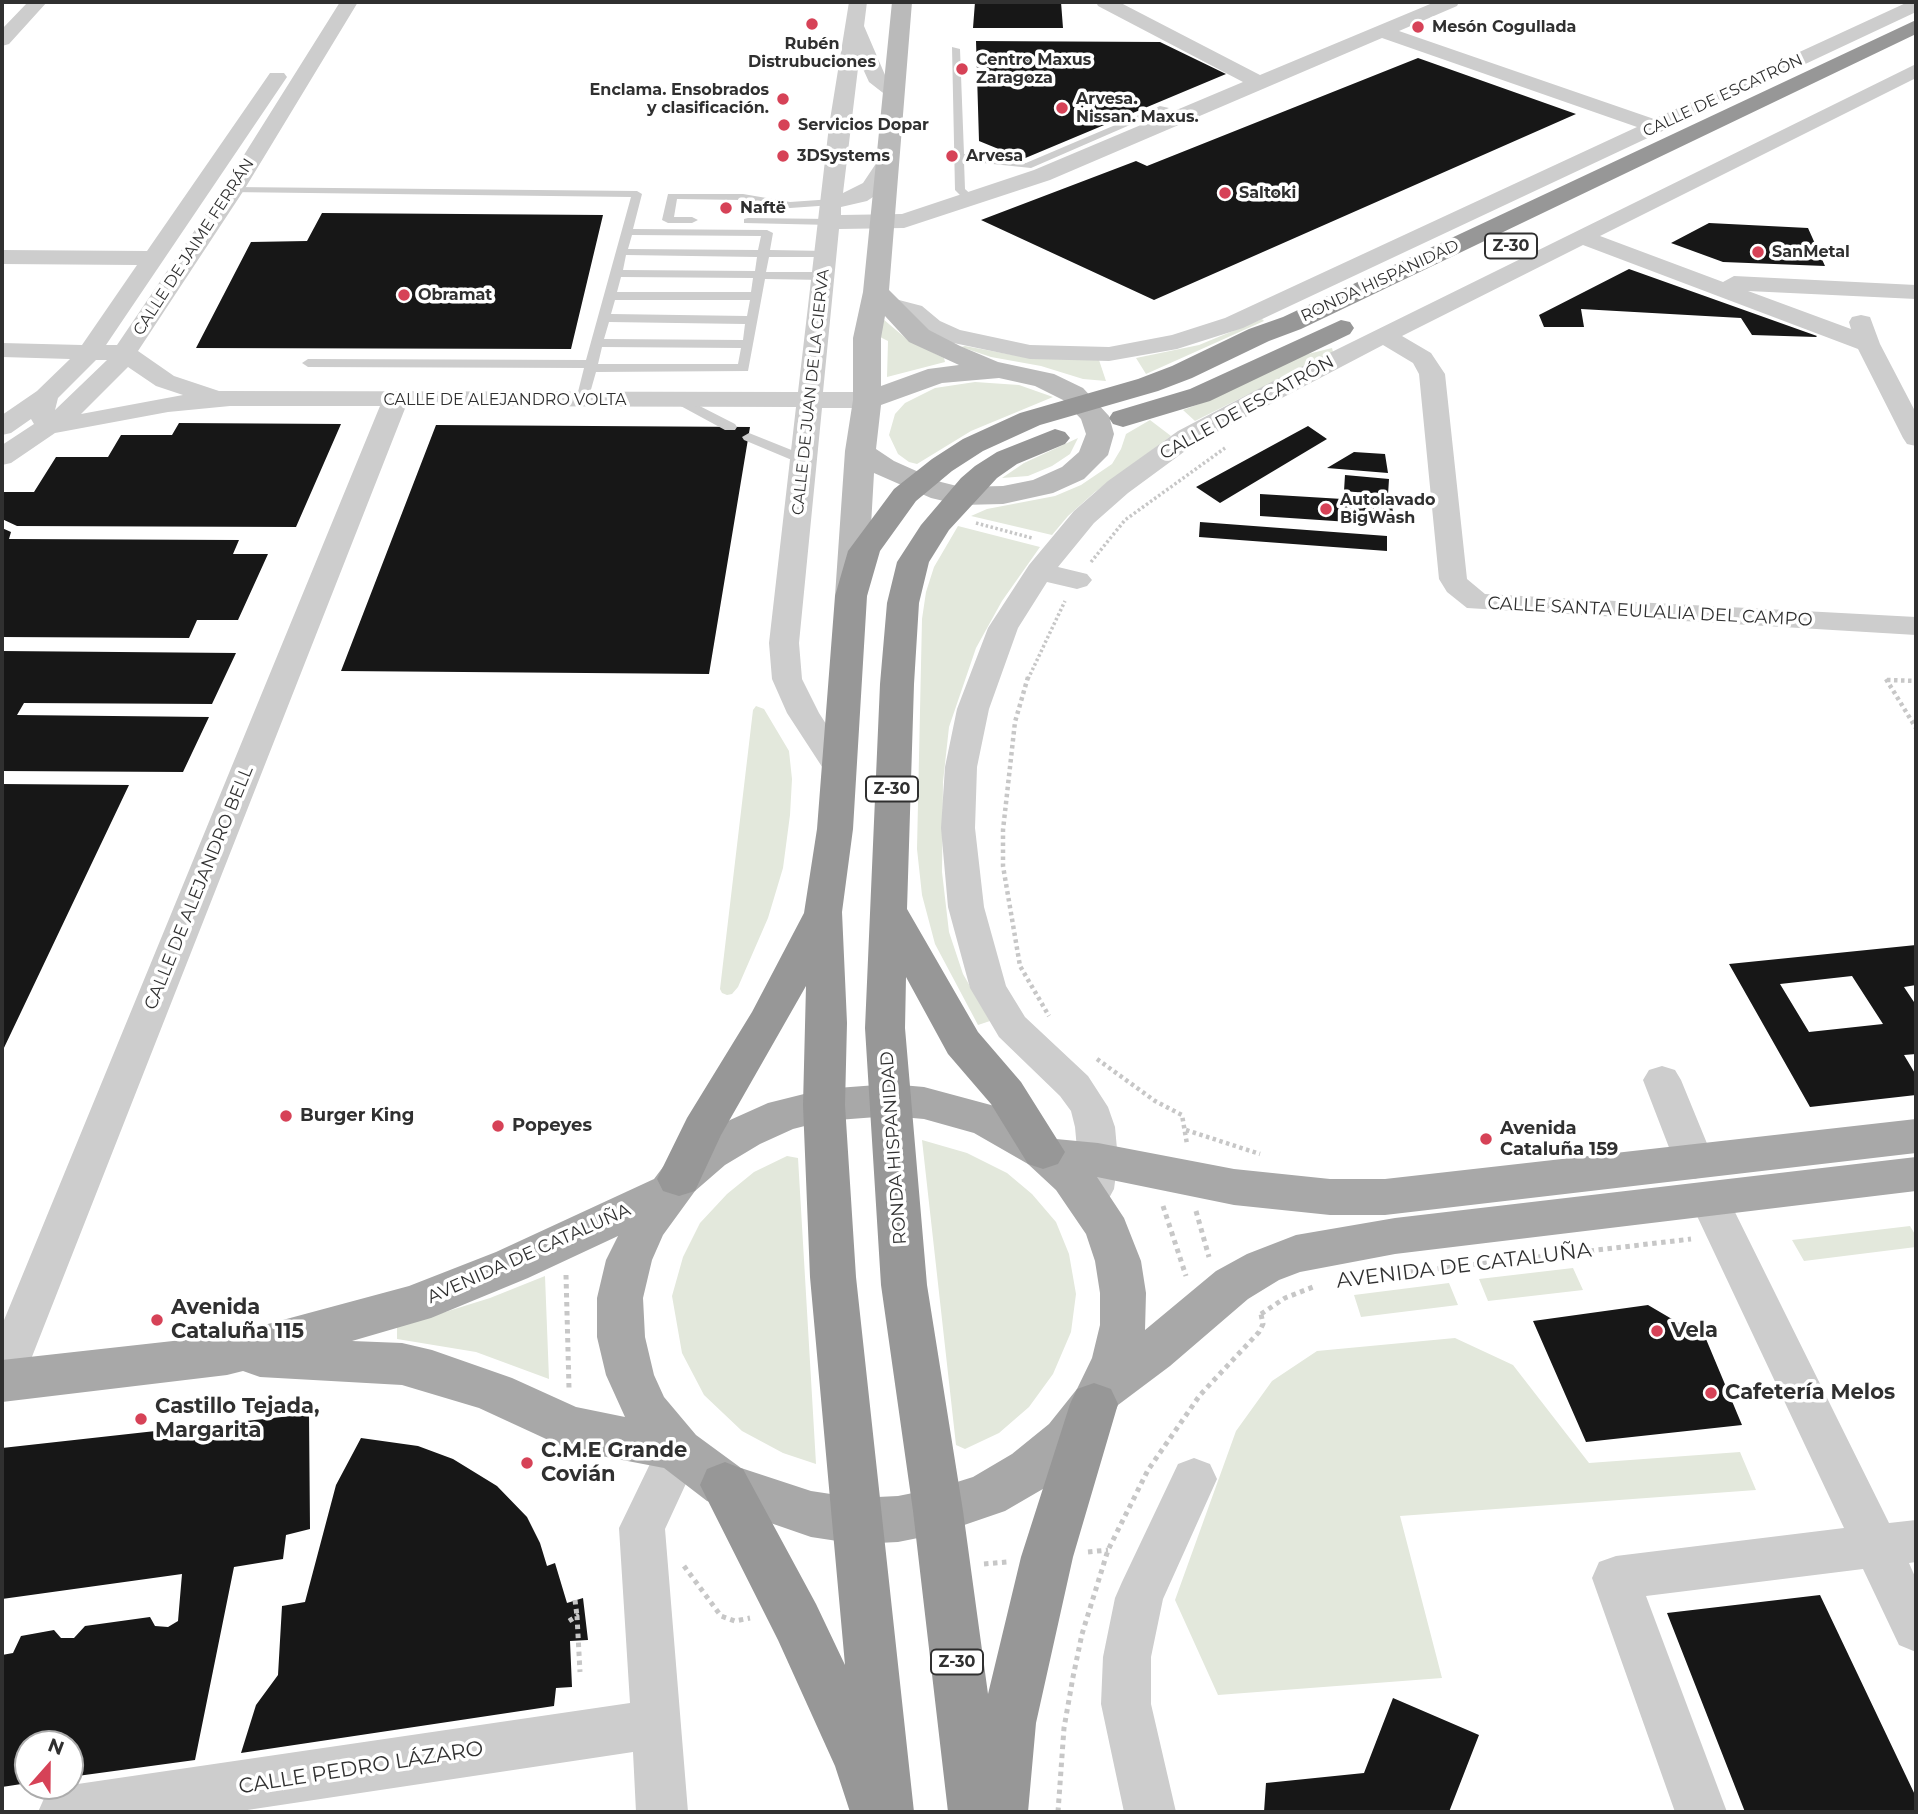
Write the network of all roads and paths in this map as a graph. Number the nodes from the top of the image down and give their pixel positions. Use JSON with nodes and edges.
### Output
{"nodes":[{"id":1,"x":38,"y":2,"type":"edge"},
{"id":2,"x":329,"y":2,"type":"edge"},
{"id":3,"x":349,"y":2,"type":"edge"},
{"id":4,"x":858,"y":2,"type":"edge"},
{"id":5,"x":902,"y":2,"type":"edge"},
{"id":6,"x":1105,"y":2,"type":"edge"},
{"id":7,"x":1450,"y":2,"type":"edge"},
{"id":8,"x":1907,"y":2,"type":"edge"},
{"id":9,"x":1916,"y":5,"type":"edge"},
{"id":10,"x":854,"y":24,"type":"junction"},
{"id":11,"x":1916,"y":26,"type":"edge"},
{"id":12,"x":1382,"y":31,"type":"junction"},
{"id":13,"x":2,"y":40,"type":"edge"},
{"id":14,"x":955,"y":49,"type":"dead end"},
{"id":15,"x":1916,"y":49,"type":"edge"},
{"id":16,"x":1916,"y":70,"type":"edge"},
{"id":17,"x":1261,"y":84,"type":"junction"},
{"id":18,"x":1886,"y":84,"type":"junction"},
{"id":19,"x":1916,"y":88,"type":"edge"},
{"id":20,"x":894,"y":92,"type":"junction"},
{"id":21,"x":1745,"y":107,"type":"junction"},
{"id":22,"x":1796,"y":107,"type":"junction"},
{"id":23,"x":1164,"y":108,"type":"dead end"},
{"id":24,"x":1656,"y":127,"type":"junction"},
{"id":25,"x":960,"y":158,"type":"junction"},
{"id":26,"x":887,"y":164,"type":"junction"},
{"id":27,"x":1545,"y":178,"type":"junction"},
{"id":28,"x":233,"y":190,"type":"junction"},
{"id":29,"x":970,"y":199,"type":"junction"},
{"id":30,"x":1653,"y":200,"type":"junction"},
{"id":31,"x":832,"y":212,"type":"junction"},
{"id":32,"x":883,"y":222,"type":"junction"},
{"id":33,"x":628,"y":232,"type":"junction"},
{"id":34,"x":1582,"y":237,"type":"junction"},
{"id":35,"x":1550,"y":251,"type":"junction"},
{"id":36,"x":623,"y":252,"type":"junction"},
{"id":37,"x":762,"y":253,"type":"junction"},
{"id":38,"x":2,"y":257,"type":"edge"},
{"id":39,"x":151,"y":258,"type":"junction"},
{"id":40,"x":826,"y":265,"type":"junction"},
{"id":41,"x":1471,"y":265,"type":"dead end"},
{"id":42,"x":617,"y":273,"type":"junction"},
{"id":43,"x":759,"y":275,"type":"junction"},
{"id":44,"x":1338,"y":275,"type":"junction"},
{"id":45,"x":1704,"y":281,"type":"junction"},
{"id":46,"x":1849,"y":289,"type":"junction"},
{"id":47,"x":1916,"y":292,"type":"edge"},
{"id":48,"x":611,"y":296,"type":"junction"},
{"id":49,"x":756,"y":296,"type":"junction"},
{"id":50,"x":883,"y":299,"type":"junction"},
{"id":51,"x":605,"y":318,"type":"junction"},
{"id":52,"x":752,"y":320,"type":"junction"},
{"id":53,"x":1371,"y":328,"type":"junction"},
{"id":54,"x":1259,"y":335,"type":"junction"},
{"id":55,"x":598,"y":342,"type":"junction"},
{"id":56,"x":748,"y":344,"type":"junction"},
{"id":57,"x":1868,"y":344,"type":"junction"},
{"id":58,"x":2,"y":350,"type":"edge"},
{"id":59,"x":1296,"y":350,"type":"junction"},
{"id":60,"x":90,"y":351,"type":"junction"},
{"id":61,"x":125,"y":353,"type":"junction"},
{"id":62,"x":308,"y":363,"type":"dead end"},
{"id":63,"x":591,"y":366,"type":"junction"},
{"id":64,"x":999,"y":370,"type":"junction"},
{"id":65,"x":46,"y":396,"type":"junction"},
{"id":66,"x":230,"y":398,"type":"junction"},
{"id":67,"x":396,"y":399,"type":"junction"},
{"id":68,"x":582,"y":400,"type":"junction"},
{"id":69,"x":867,"y":400,"type":"junction"},
{"id":70,"x":682,"y":401,"type":"junction"},
{"id":71,"x":809,"y":410,"type":"junction"},
{"id":72,"x":1091,"y":413,"type":"junction"},
{"id":73,"x":50,"y":426,"type":"junction"},
{"id":74,"x":2,"y":427,"type":"edge"},
{"id":75,"x":730,"y":427,"type":"dead end"},
{"id":76,"x":749,"y":437,"type":"dead end"},
{"id":77,"x":1916,"y":438,"type":"edge"},
{"id":78,"x":1233,"y":443,"type":"dead end"},
{"id":79,"x":860,"y":451,"type":"junction"},
{"id":80,"x":2,"y":457,"type":"edge"},
{"id":81,"x":804,"y":460,"type":"junction"},
{"id":82,"x":918,"y":484,"type":"junction"},
{"id":83,"x":961,"y":496,"type":"junction"},
{"id":84,"x":1039,"y":571,"type":"junction"},
{"id":85,"x":1077,"y":580,"type":"junction"},
{"id":86,"x":850,"y":596,"type":"junction"},
{"id":87,"x":1916,"y":626,"type":"edge"},
{"id":88,"x":1916,"y":681,"type":"edge"},
{"id":89,"x":1916,"y":728,"type":"edge"},
{"id":90,"x":839,"y":769,"type":"junction"},
{"id":91,"x":890,"y":911,"type":"junction"},
{"id":92,"x":823,"y":912,"type":"junction"},
{"id":93,"x":1054,"y":1021,"type":"dead end"},
{"id":94,"x":1094,"y":1057,"type":"dead end"},
{"id":95,"x":1662,"y":1080,"type":"dead end"},
{"id":96,"x":890,"y":1100,"type":"junction"},
{"id":97,"x":824,"y":1105,"type":"junction"},
{"id":98,"x":1916,"y":1136,"type":"edge"},
{"id":99,"x":1045,"y":1153,"type":"junction"},
{"id":100,"x":1916,"y":1174,"type":"edge"},
{"id":101,"x":1095,"y":1181,"type":"junction"},
{"id":102,"x":673,"y":1186,"type":"junction"},
{"id":103,"x":1176,"y":1191,"type":"junction"},
{"id":104,"x":1710,"y":1198,"type":"junction"},
{"id":105,"x":566,"y":1261,"type":"dead end"},
{"id":106,"x":1379,"y":1275,"type":"dead end"},
{"id":107,"x":1186,"y":1276,"type":"dead end"},
{"id":108,"x":1325,"y":1284,"type":"dead end"},
{"id":109,"x":1247,"y":1299,"type":"junction"},
{"id":110,"x":227,"y":1355,"type":"junction"},
{"id":111,"x":2,"y":1379,"type":"edge"},
{"id":112,"x":569,"y":1393,"type":"dead end"},
{"id":113,"x":1098,"y":1397,"type":"junction"},
{"id":114,"x":678,"y":1450,"type":"junction"},
{"id":115,"x":1194,"y":1479,"type":"dead end"},
{"id":116,"x":725,"y":1485,"type":"junction"},
{"id":117,"x":938,"y":1511,"type":"junction"},
{"id":118,"x":857,"y":1521,"type":"junction"},
{"id":119,"x":1896,"y":1543,"type":"edge"},
{"id":120,"x":575,"y":1600,"type":"dead end"},
{"id":121,"x":577,"y":1616,"type":"junction"},
{"id":122,"x":569,"y":1621,"type":"dead end"},
{"id":123,"x":1916,"y":1629,"type":"edge"},
{"id":124,"x":580,"y":1672,"type":"dead end"},
{"id":125,"x":657,"y":1724,"type":"junction"},
{"id":126,"x":64,"y":1812,"type":"edge"},
{"id":127,"x":662,"y":1812,"type":"edge"},
{"id":128,"x":875,"y":1812,"type":"edge"},
{"id":129,"x":886,"y":1812,"type":"edge"},
{"id":130,"x":976,"y":1812,"type":"edge"},
{"id":131,"x":1000,"y":1812,"type":"edge"},
{"id":132,"x":1058,"y":1812,"type":"edge"},
{"id":133,"x":1150,"y":1812,"type":"edge"},
{"id":134,"x":1701,"y":1812,"type":"edge"}],
"edges":[{"from":1,"to":13,"type":"street"},
{"from":2,"to":39,"type":"street","name":"CALLE DE JAIME FERRÁN"},
{"from":3,"to":28,"type":"street","name":"CALLE DE JAIME FERRÁN"},
{"from":4,"to":10,"type":"street","name":"CALLE DE JUAN DE LA CIERVA"},
{"from":5,"to":20,"type":"main road","name":"RONDA HISPANIDAD"},
{"from":6,"to":17,"type":"street"},
{"from":7,"to":12,"type":"street"},
{"from":8,"to":9,"type":"street"},
{"from":9,"to":24,"type":"street","name":"CALLE DE ESCATRÓN"},
{"from":10,"to":20,"type":"street"},
{"from":10,"to":31,"type":"street","name":"CALLE DE JUAN DE LA CIERVA"},
{"from":11,"to":21,"type":"highway","name":"RONDA HISPANIDAD","number":"Z-30"},
{"from":12,"to":17,"type":"street"},
{"from":12,"to":24,"type":"street"},
{"from":14,"to":25,"type":"lane"},
{"from":15,"to":22,"type":"highway","name":"RONDA HISPANIDAD","number":"Z-30"},
{"from":16,"to":18,"type":"street","name":"CALLE DE ESCATRÓN"},
{"from":17,"to":29,"type":"street"},
{"from":18,"to":19,"type":"street"},
{"from":18,"to":30,"type":"street","name":"CALLE DE ESCATRÓN"},
{"from":20,"to":26,"type":"main road","name":"RONDA HISPANIDAD"},
{"from":21,"to":27,"type":"street","name":"RONDA HISPANIDAD"},
{"from":21,"to":54,"type":"highway","name":"RONDA HISPANIDAD","number":"Z-30"},
{"from":22,"to":30,"type":"street","name":"CALLE DE ESCATRÓN"},
{"from":22,"to":41,"type":"highway","name":"RONDA HISPANIDAD","number":"Z-30"},
{"from":23,"to":25,"type":"lane"},
{"from":24,"to":27,"type":"street","name":"CALLE DE ESCATRÓN"},
{"from":25,"to":29,"type":"lane"},
{"from":26,"to":31,"type":"street"},
{"from":26,"to":32,"type":"main road","name":"RONDA HISPANIDAD"},
{"from":27,"to":44,"type":"street","name":"CALLE DE ESCATRÓN"},
{"from":28,"to":33,"type":"lane"},
{"from":28,"to":61,"type":"street","name":"CALLE DE JAIME FERRÁN"},
{"from":29,"to":32,"type":"street"},
{"from":30,"to":34,"type":"street","name":"CALLE DE ESCATRÓN"},
{"from":31,"to":31,"type":"lane"},
{"from":31,"to":32,"type":"street"},
{"from":31,"to":40,"type":"street","name":"CALLE DE JUAN DE LA CIERVA"},
{"from":32,"to":50,"type":"main road","name":"RONDA HISPANIDAD"},
{"from":33,"to":36,"type":"lane"},
{"from":33,"to":37,"type":"lane"},
{"from":34,"to":35,"type":"street","name":"CALLE DE ESCATRÓN"},
{"from":34,"to":45,"type":"street"},
{"from":35,"to":53,"type":"street","name":"CALLE DE ESCATRÓN"},
{"from":35,"to":59,"type":"street","name":"RONDA HISPANIDAD"},
{"from":36,"to":37,"type":"lane"},
{"from":36,"to":42,"type":"lane"},
{"from":37,"to":40,"type":"lane"},
{"from":37,"to":43,"type":"lane"},
{"from":38,"to":39,"type":"street","name":"CALLE DE JAIME FERRÁN"},
{"from":39,"to":60,"type":"street","name":"CALLE DE JAIME FERRÁN"},
{"from":40,"to":43,"type":"lane"},
{"from":40,"to":71,"type":"street","name":"CALLE DE JUAN DE LA CIERVA"},
{"from":42,"to":43,"type":"lane"},
{"from":42,"to":48,"type":"lane"},
{"from":43,"to":49,"type":"lane"},
{"from":44,"to":50,"type":"street","name":"CALLE DE ESCATRÓN"},
{"from":44,"to":54,"type":"street","name":"CALLE DE ESCATRÓN"},
{"from":45,"to":46,"type":"street"},
{"from":45,"to":57,"type":"street"},
{"from":46,"to":47,"type":"street"},
{"from":46,"to":57,"type":"street"},
{"from":48,"to":49,"type":"lane"},
{"from":48,"to":51,"type":"lane"},
{"from":49,"to":52,"type":"lane"},
{"from":50,"to":64,"type":"main road"},
{"from":50,"to":69,"type":"main road","name":"RONDA HISPANIDAD"},
{"from":51,"to":52,"type":"lane"},
{"from":51,"to":55,"type":"lane"},
{"from":52,"to":56,"type":"lane"},
{"from":53,"to":59,"type":"highway","name":"RONDA HISPANIDAD","number":"Z-30"},
{"from":53,"to":84,"type":"street","name":"CALLE DE ESCATRÓN"},
{"from":53,"to":87,"type":"street","name":"CALLE SANTA EULALIA DEL CAMPO"},
{"from":54,"to":72,"type":"highway","name":"RONDA HISPANIDAD","number":"Z-30"},
{"from":55,"to":56,"type":"lane"},
{"from":55,"to":63,"type":"lane"},
{"from":56,"to":63,"type":"lane"},
{"from":57,"to":77,"type":"street"},
{"from":58,"to":60,"type":"street"},
{"from":59,"to":72,"type":"highway","name":"RONDA HISPANIDAD","number":"Z-30"},
{"from":60,"to":61,"type":"street"},
{"from":60,"to":65,"type":"street","name":"CALLE DE JAIME FERRÁN"},
{"from":61,"to":66,"type":"street","name":"CALLE DE ALEJANDRO VOLTA"},
{"from":61,"to":73,"type":"street","name":"CALLE DE JAIME FERRÁN"},
{"from":62,"to":63,"type":"lane"},
{"from":63,"to":68,"type":"lane"},
{"from":64,"to":69,"type":"main road"},
{"from":64,"to":72,"type":"main road"},
{"from":65,"to":73,"type":"street"},
{"from":65,"to":74,"type":"street","name":"CALLE DE JAIME FERRÁN"},
{"from":66,"to":67,"type":"street","name":"CALLE DE ALEJANDRO VOLTA"},
{"from":66,"to":73,"type":"street","name":"CALLE DE ALEJANDRO VOLTA"},
{"from":67,"to":68,"type":"street","name":"CALLE DE ALEJANDRO VOLTA"},
{"from":67,"to":111,"type":"street","name":"CALLE DE ALEJANDRO BELL"},
{"from":68,"to":70,"type":"street","name":"CALLE DE ALEJANDRO VOLTA"},
{"from":69,"to":71,"type":"street"},
{"from":69,"to":79,"type":"main road","name":"RONDA HISPANIDAD"},
{"from":70,"to":71,"type":"street","name":"CALLE DE ALEJANDRO VOLTA"},
{"from":70,"to":75,"type":"lane"},
{"from":71,"to":81,"type":"street","name":"CALLE DE JUAN DE LA CIERVA"},
{"from":72,"to":82,"type":"highway","name":"RONDA HISPANIDAD","number":"Z-30"},
{"from":72,"to":83,"type":"highway","name":"RONDA HISPANIDAD","number":"Z-30"},
{"from":72,"to":83,"type":"main road"},
{"from":73,"to":80,"type":"street","name":"CALLE DE JAIME FERRÁN"},
{"from":76,"to":81,"type":"lane"},
{"from":78,"to":85,"type":"path"},
{"from":79,"to":82,"type":"main road"},
{"from":79,"to":86,"type":"main road","name":"RONDA HISPANIDAD"},
{"from":81,"to":90,"type":"street","name":"CALLE DE JUAN DE LA CIERVA"},
{"from":82,"to":83,"type":"main road"},
{"from":82,"to":86,"type":"highway","name":"RONDA HISPANIDAD","number":"Z-30"},
{"from":83,"to":91,"type":"highway","name":"RONDA HISPANIDAD","number":"Z-30"},
{"from":84,"to":85,"type":"street"},
{"from":84,"to":101,"type":"street","name":"CALLE DE ESCATRÓN"},
{"from":85,"to":93,"type":"path"},
{"from":86,"to":90,"type":"highway","name":"RONDA HISPANIDAD","number":"Z-30"},
{"from":88,"to":89,"type":"path"},
{"from":90,"to":92,"type":"highway","name":"RONDA HISPANIDAD","number":"Z-30"},
{"from":91,"to":96,"type":"highway","name":"RONDA HISPANIDAD","number":"Z-30"},
{"from":91,"to":99,"type":"highway"},
{"from":92,"to":97,"type":"highway","name":"RONDA HISPANIDAD","number":"Z-30"},
{"from":92,"to":102,"type":"highway"},
{"from":94,"to":103,"type":"path"},
{"from":95,"to":104,"type":"street"},
{"from":96,"to":97,"type":"main road","name":"AVENIDA DE CATALUÑA"},
{"from":96,"to":99,"type":"main road","name":"AVENIDA DE CATALUÑA"},
{"from":96,"to":117,"type":"highway","name":"RONDA HISPANIDAD","number":"Z-30"},
{"from":97,"to":102,"type":"main road","name":"AVENIDA DE CATALUÑA"},
{"from":97,"to":118,"type":"highway","name":"RONDA HISPANIDAD","number":"Z-30"},
{"from":98,"to":104,"type":"main road","name":"AVENIDA DE CATALUÑA"},
{"from":99,"to":101,"type":"main road","name":"AVENIDA DE CATALUÑA"},
{"from":100,"to":104,"type":"main road","name":"AVENIDA DE CATALUÑA"},
{"from":101,"to":103,"type":"main road","name":"AVENIDA DE CATALUÑA"},
{"from":101,"to":113,"type":"main road","name":"AVENIDA DE CATALUÑA"},
{"from":102,"to":110,"type":"main road","name":"AVENIDA DE CATALUÑA"},
{"from":102,"to":114,"type":"main road","name":"AVENIDA DE CATALUÑA"},
{"from":103,"to":104,"type":"main road","name":"AVENIDA DE CATALUÑA"},
{"from":103,"to":107,"type":"path"},
{"from":103,"to":109,"type":"path"},
{"from":104,"to":106,"type":"path","name":"AVENIDA DE CATALUÑA"},
{"from":104,"to":109,"type":"main road","name":"AVENIDA DE CATALUÑA"},
{"from":104,"to":119,"type":"street"},
{"from":105,"to":112,"type":"path"},
{"from":108,"to":109,"type":"path","name":"AVENIDA DE CATALUÑA"},
{"from":109,"to":113,"type":"main road","name":"AVENIDA DE CATALUÑA"},
{"from":109,"to":132,"type":"path"},
{"from":110,"to":111,"type":"main road","name":"AVENIDA DE CATALUÑA"},
{"from":110,"to":114,"type":"main road","name":"AVENIDA DE CATALUÑA"},
{"from":113,"to":117,"type":"main road","name":"AVENIDA DE CATALUÑA"},
{"from":113,"to":131,"type":"highway"},
{"from":114,"to":116,"type":"main road","name":"AVENIDA DE CATALUÑA"},
{"from":114,"to":125,"type":"street"},
{"from":115,"to":133,"type":"street"},
{"from":116,"to":118,"type":"main road","name":"AVENIDA DE CATALUÑA"},
{"from":116,"to":128,"type":"highway"},
{"from":117,"to":118,"type":"main road","name":"AVENIDA DE CATALUÑA"},
{"from":117,"to":130,"type":"highway","name":"RONDA HISPANIDAD","number":"Z-30"},
{"from":118,"to":129,"type":"highway","name":"RONDA HISPANIDAD","number":"Z-30"},
{"from":119,"to":123,"type":"street"},
{"from":119,"to":134,"type":"street"},
{"from":120,"to":121,"type":"path"},
{"from":121,"to":122,"type":"path"},
{"from":121,"to":124,"type":"path"},
{"from":125,"to":126,"type":"street","name":"CALLE PEDRO LÁZARO"},
{"from":125,"to":127,"type":"street"}]}
